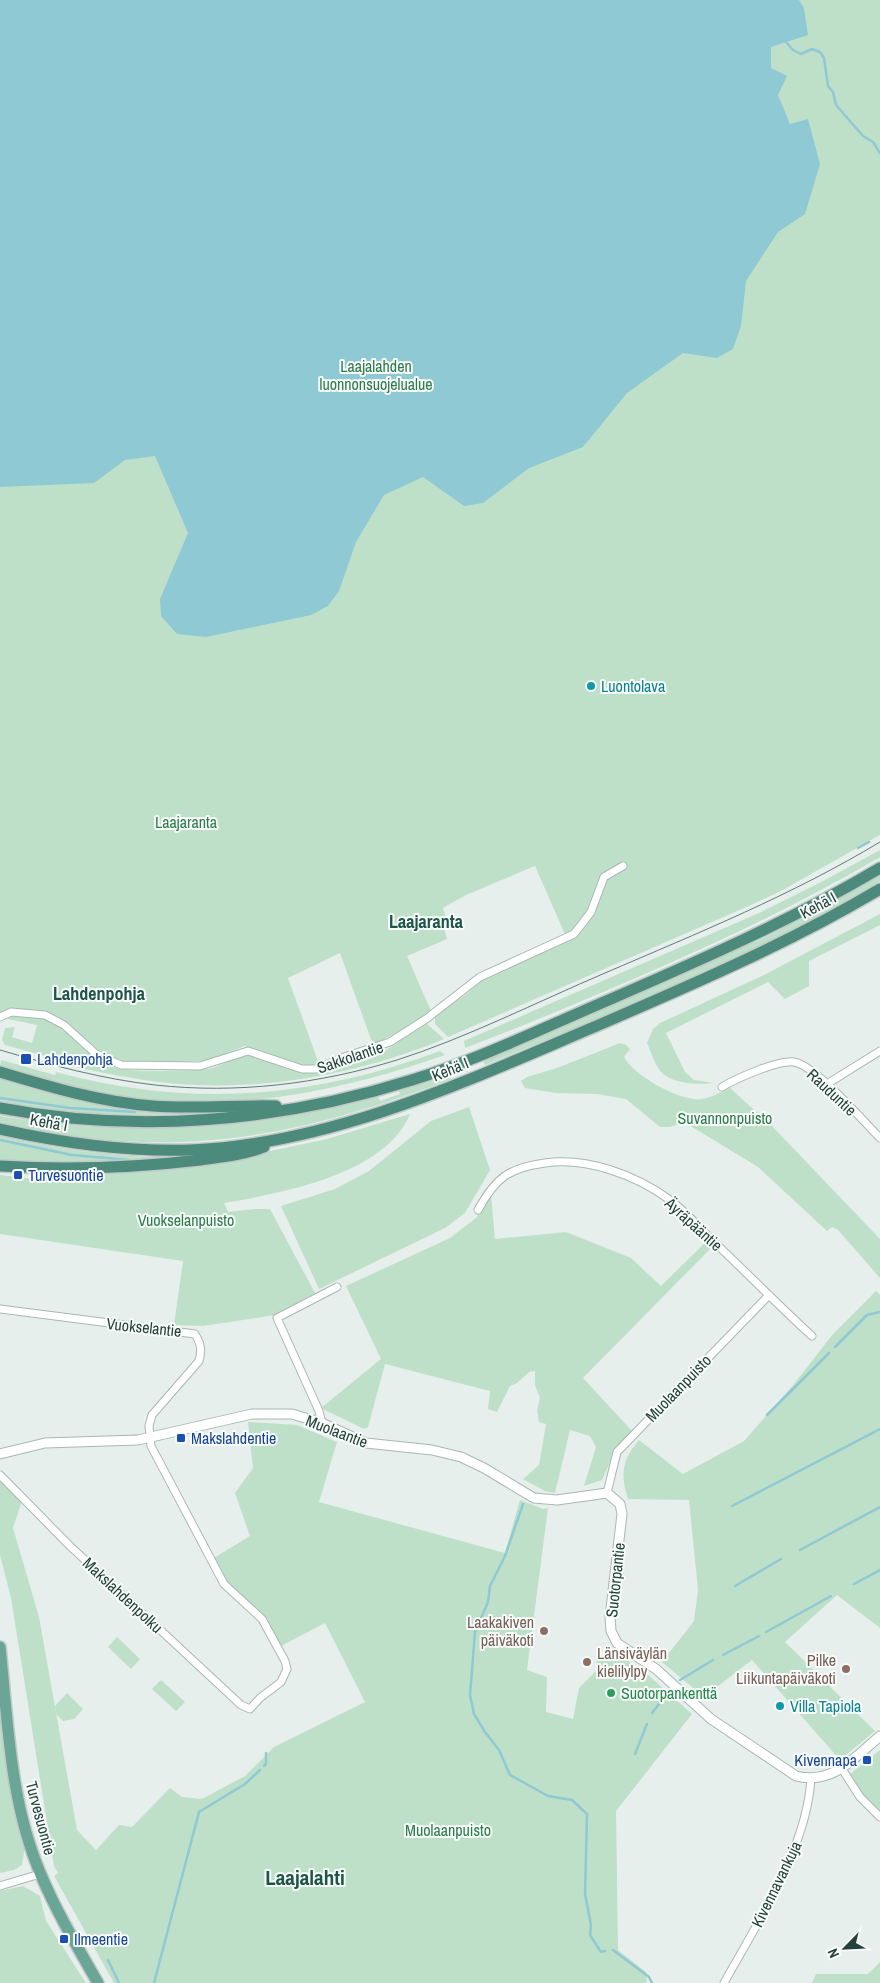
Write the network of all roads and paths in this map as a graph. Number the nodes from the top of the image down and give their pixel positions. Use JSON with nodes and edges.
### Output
{"nodes":[{"id":1,"x":623,"y":866,"type":"dead end"},
{"id":2,"x":880,"y":868,"type":"edge"},
{"id":3,"x":880,"y":889,"type":"edge"},
{"id":4,"x":0,"y":1017,"type":"edge"},
{"id":5,"x":880,"y":1051,"type":"edge"},
{"id":6,"x":0,"y":1072,"type":"edge"},
{"id":7,"x":827,"y":1084,"type":"junction"},
{"id":8,"x":722,"y":1087,"type":"dead end"},
{"id":9,"x":302,"y":1107,"type":"junction"},
{"id":10,"x":0,"y":1108,"type":"edge"},
{"id":11,"x":0,"y":1128,"type":"edge"},
{"id":12,"x":305,"y":1133,"type":"junction"},
{"id":13,"x":880,"y":1138,"type":"edge"},
{"id":14,"x":0,"y":1166,"type":"edge"},
{"id":15,"x":478,"y":1210,"type":"dead end"},
{"id":16,"x":337,"y":1287,"type":"dead end"},
{"id":17,"x":769,"y":1295,"type":"junction"},
{"id":18,"x":0,"y":1309,"type":"edge"},
{"id":19,"x":812,"y":1336,"type":"dead end"},
{"id":20,"x":322,"y":1423,"type":"junction"},
{"id":21,"x":149,"y":1438,"type":"junction"},
{"id":22,"x":0,"y":1454,"type":"edge"},
{"id":23,"x":0,"y":1475,"type":"edge"},
{"id":24,"x":607,"y":1493,"type":"junction"},
{"id":25,"x":0,"y":1647,"type":"edge"},
{"id":26,"x":880,"y":1736,"type":"edge"},
{"id":27,"x":842,"y":1769,"type":"junction"},
{"id":28,"x":811,"y":1778,"type":"junction"},
{"id":29,"x":880,"y":1817,"type":"edge"},
{"id":30,"x":40,"y":1874,"type":"junction"},
{"id":31,"x":0,"y":1886,"type":"edge"},
{"id":32,"x":98,"y":1983,"type":"edge"},
{"id":33,"x":724,"y":1983,"type":"edge"}],
"edges":[{"from":1,"to":4,"type":"street","name":"Sakkolantie"},
{"from":2,"to":9,"type":"highway","name":"Kehä I"},
{"from":3,"to":12,"type":"highway","name":"Kehä I"},
{"from":5,"to":7,"type":"street"},
{"from":6,"to":9,"type":"highway"},
{"from":7,"to":8,"type":"street","name":"Rauduntie"},
{"from":7,"to":13,"type":"street","name":"Rauduntie"},
{"from":9,"to":10,"type":"highway","name":"Kehä I"},
{"from":11,"to":12,"type":"highway","name":"Kehä I"},
{"from":12,"to":14,"type":"highway"},
{"from":15,"to":17,"type":"street","name":"Äyräpääntie"},
{"from":16,"to":20,"type":"street"},
{"from":17,"to":19,"type":"street","name":"Äyräpääntie"},
{"from":17,"to":24,"type":"street","name":"Muolaanpuisto"},
{"from":18,"to":21,"type":"street","name":"Vuokselantie"},
{"from":20,"to":21,"type":"street","name":"Muolaantie"},
{"from":20,"to":24,"type":"street","name":"Muolaantie"},
{"from":21,"to":22,"type":"street","name":"Muolaantie"},
{"from":21,"to":23,"type":"street","name":"Makslahdenpolku"},
{"from":24,"to":28,"type":"street","name":"Suotorpantie"},
{"from":25,"to":30,"type":"main road","name":"Turvesuontie"},
{"from":26,"to":27,"type":"street"},
{"from":27,"to":28,"type":"street"},
{"from":27,"to":29,"type":"street"},
{"from":28,"to":33,"type":"street","name":"Kivennavankuja"},
{"from":30,"to":31,"type":"street"},
{"from":30,"to":32,"type":"main road","name":"Turvesuontie"}]}
